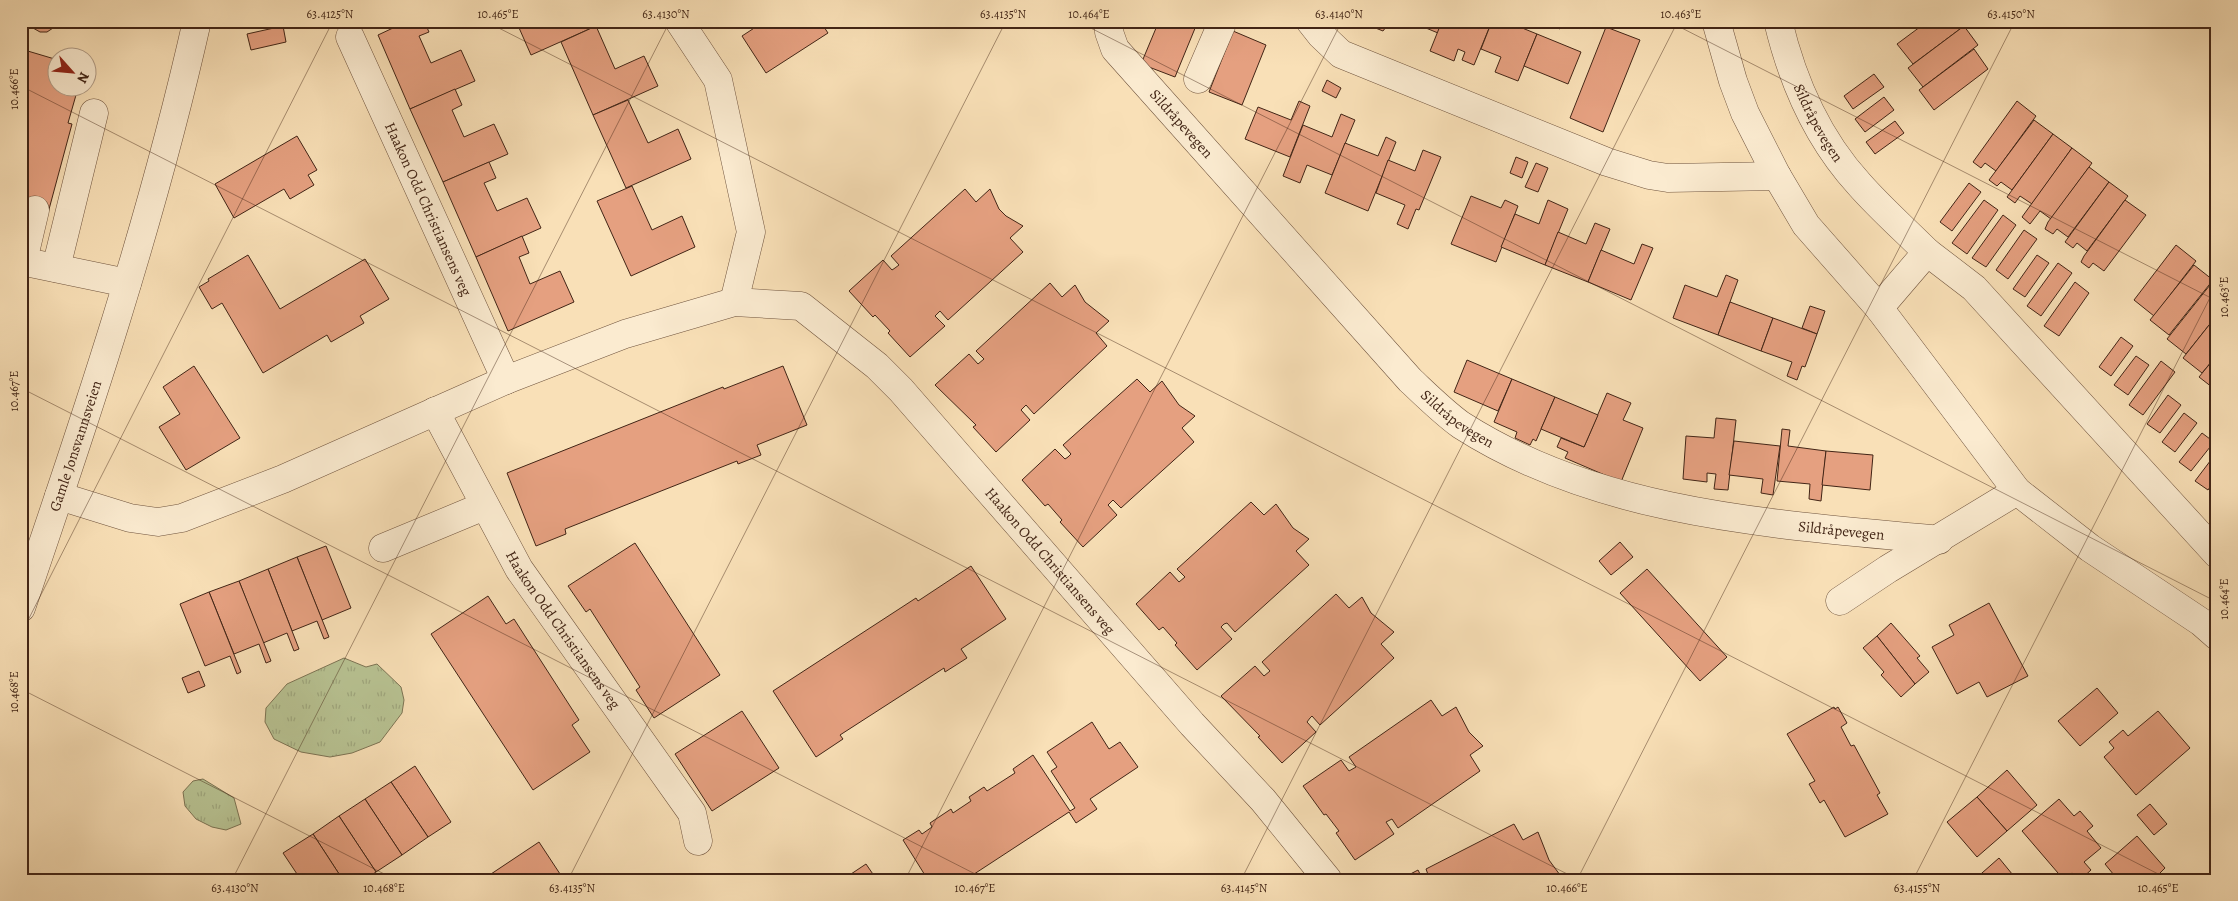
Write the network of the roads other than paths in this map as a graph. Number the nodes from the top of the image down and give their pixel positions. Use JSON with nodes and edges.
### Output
{"nodes":[{"id":1,"x":197,"y":21,"type":"edge"},
{"id":2,"x":679,"y":21,"type":"edge"},
{"id":3,"x":1109,"y":21,"type":"edge"},
{"id":4,"x":1223,"y":21,"type":"edge"},
{"id":5,"x":1310,"y":21,"type":"edge"},
{"id":6,"x":1716,"y":21,"type":"edge"},
{"id":7,"x":1778,"y":21,"type":"edge"},
{"id":8,"x":350,"y":37,"type":"dead end"},
{"id":9,"x":1198,"y":79,"type":"dead end"},
{"id":10,"x":94,"y":113,"type":"dead end"},
{"id":11,"x":1777,"y":176,"type":"junction"},
{"id":12,"x":36,"y":210,"type":"dead end"},
{"id":13,"x":1927,"y":252,"type":"junction"},
{"id":14,"x":22,"y":261,"type":"edge"},
{"id":15,"x":56,"y":268,"type":"junction"},
{"id":16,"x":127,"y":283,"type":"junction"},
{"id":17,"x":734,"y":302,"type":"junction"},
{"id":18,"x":1879,"y":308,"type":"junction"},
{"id":19,"x":506,"y":380,"type":"junction"},
{"id":20,"x":434,"y":411,"type":"junction"},
{"id":21,"x":2017,"y":491,"type":"junction"},
{"id":22,"x":59,"y":496,"type":"junction"},
{"id":23,"x":484,"y":506,"type":"junction"},
{"id":24,"x":1939,"y":540,"type":"junction"},
{"id":25,"x":383,"y":548,"type":"dead end"},
{"id":26,"x":2217,"y":554,"type":"edge"},
{"id":27,"x":1840,"y":601,"type":"dead end"},
{"id":28,"x":21,"y":608,"type":"edge"},
{"id":29,"x":2217,"y":636,"type":"edge"},
{"id":30,"x":698,"y":841,"type":"dead end"},
{"id":31,"x":1328,"y":880,"type":"edge"}],
"edges":[{"from":1,"to":16,"type":"street","name":"Gamle Jonsvannsveien"},
{"from":2,"to":17,"type":"street"},
{"from":3,"to":24,"type":"street","name":"Sildråpevegen"},
{"from":4,"to":9,"type":"street"},
{"from":5,"to":11,"type":"street"},
{"from":6,"to":11,"type":"street"},
{"from":7,"to":13,"type":"street","name":"Sildråpevegen"},
{"from":8,"to":19,"type":"street","name":"Haakon Odd Christiansens veg"},
{"from":10,"to":15,"type":"street"},
{"from":11,"to":18,"type":"street"},
{"from":12,"to":14,"type":"street"},
{"from":13,"to":18,"type":"street"},
{"from":13,"to":26,"type":"street","name":"Sildråpevegen"},
{"from":14,"to":15,"type":"street"},
{"from":15,"to":16,"type":"street"},
{"from":16,"to":22,"type":"street","name":"Gamle Jonsvannsveien"},
{"from":17,"to":19,"type":"street","name":"Haakon Odd Christiansens veg"},
{"from":17,"to":31,"type":"street","name":"Haakon Odd Christiansens veg"},
{"from":18,"to":21,"type":"street"},
{"from":19,"to":20,"type":"street","name":"Haakon Odd Christiansens veg"},
{"from":20,"to":22,"type":"street","name":"Haakon Odd Christiansens veg"},
{"from":20,"to":23,"type":"street","name":"Haakon Odd Christiansens veg"},
{"from":21,"to":24,"type":"street"},
{"from":21,"to":29,"type":"street"},
{"from":22,"to":28,"type":"street","name":"Gamle Jonsvannsveien"},
{"from":23,"to":25,"type":"street"},
{"from":23,"to":30,"type":"street","name":"Haakon Odd Christiansens veg"},
{"from":24,"to":27,"type":"street"}]}
